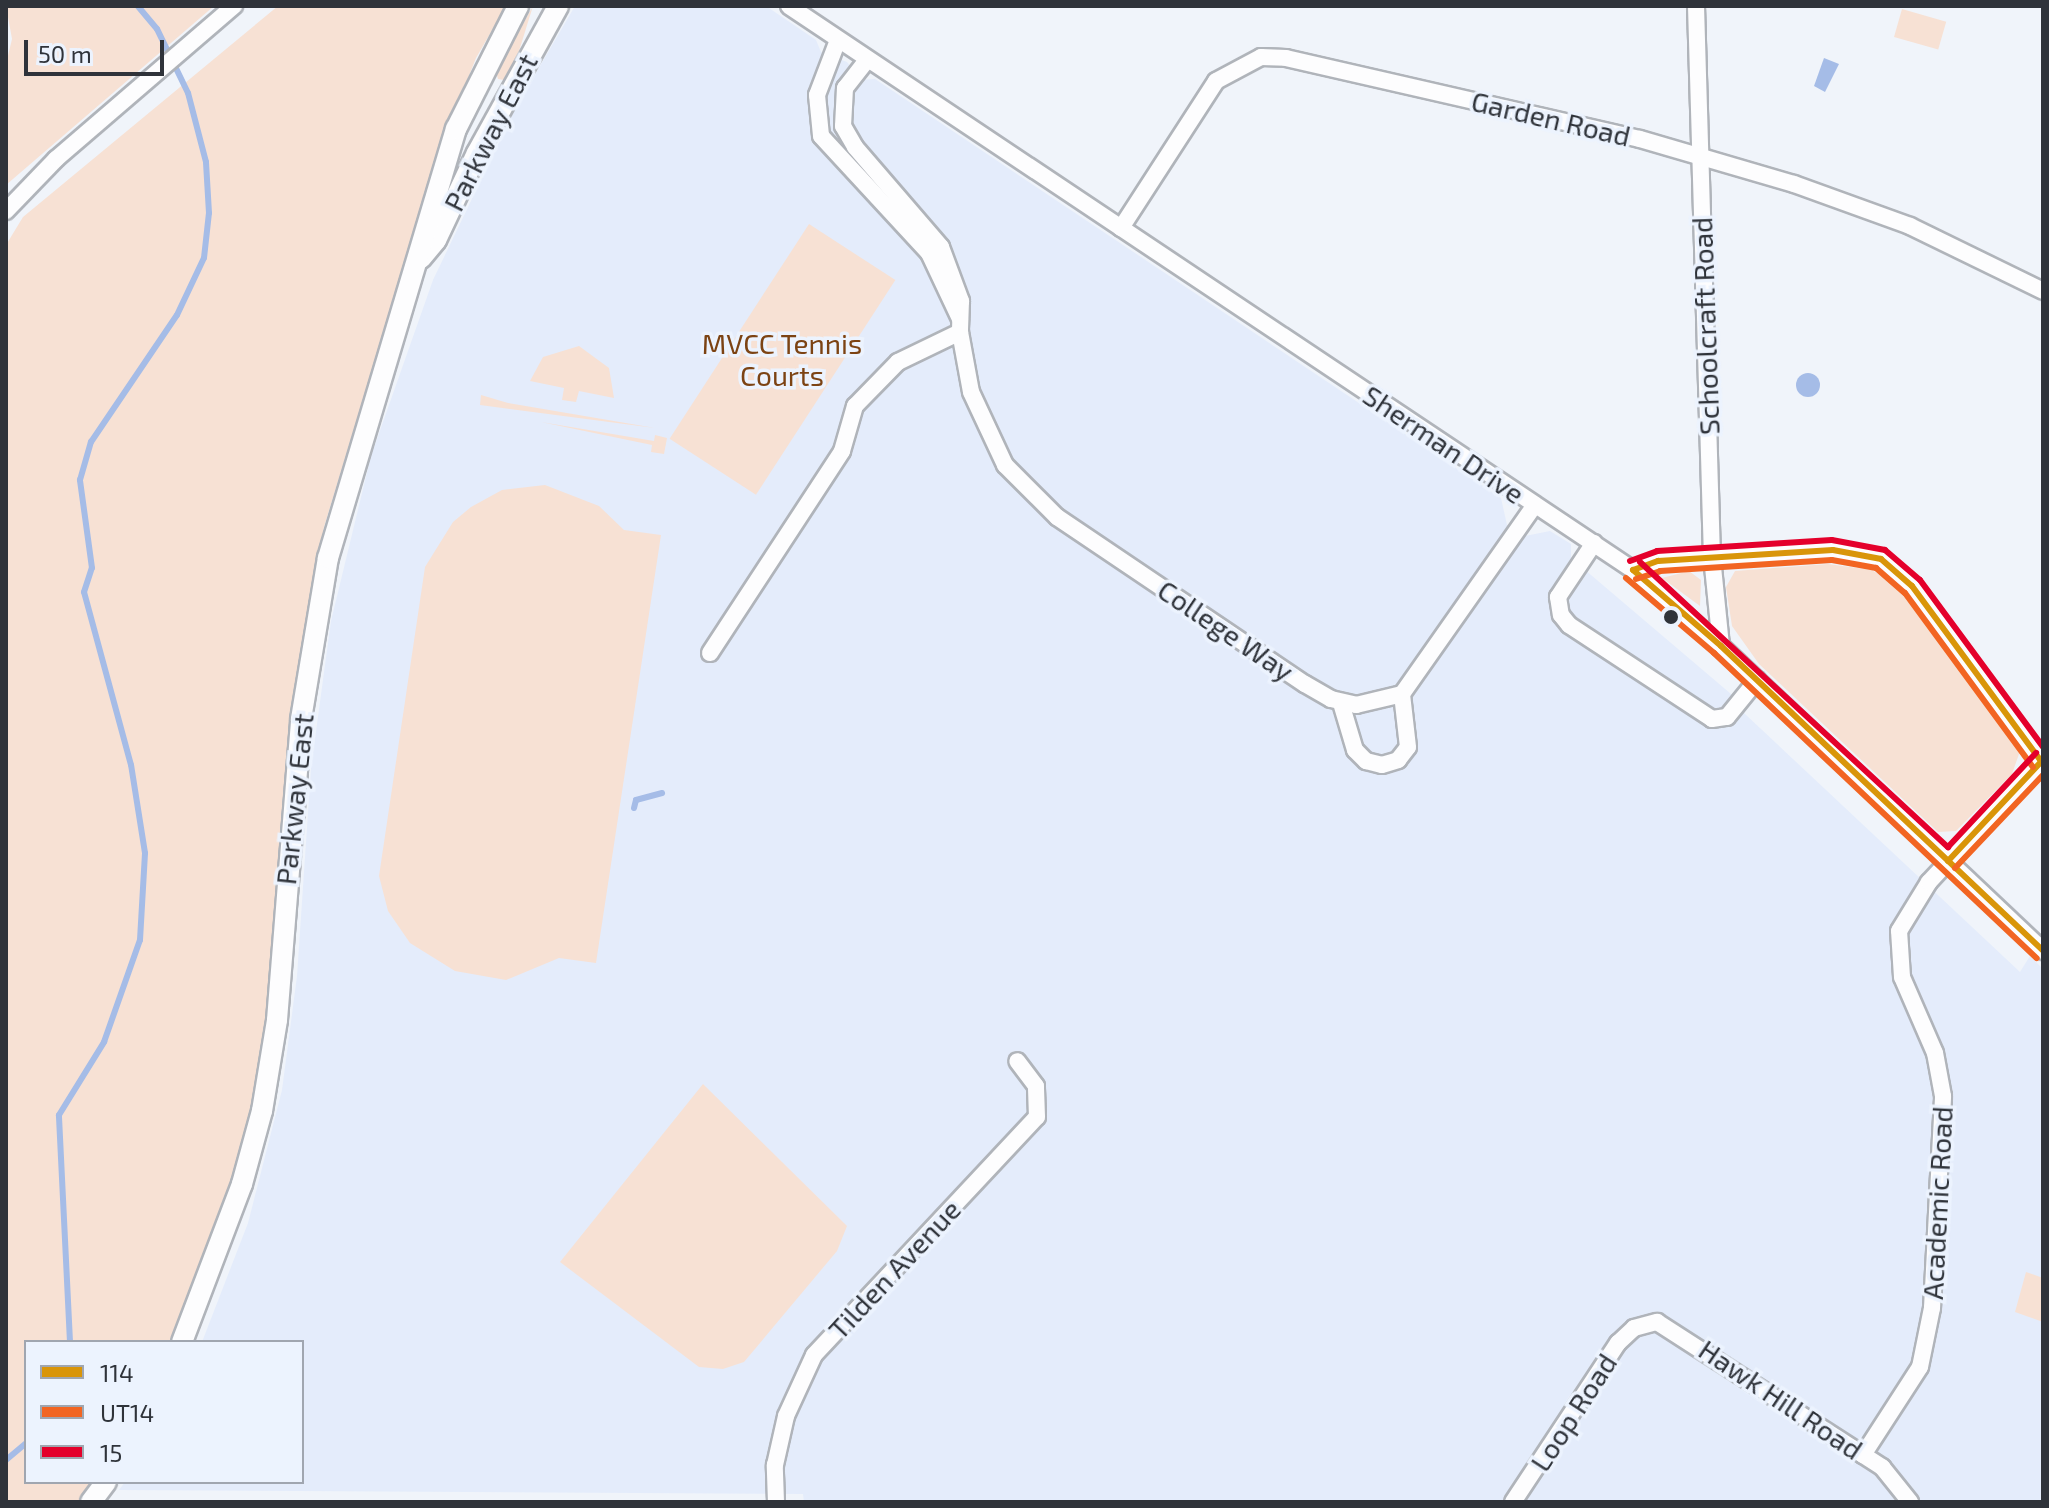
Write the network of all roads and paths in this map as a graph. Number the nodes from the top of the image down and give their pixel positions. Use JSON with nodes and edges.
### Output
{"nodes":[{"id":1,"x":234,"y":6,"type":"edge"},
{"id":2,"x":518,"y":6,"type":"edge"},
{"id":3,"x":558,"y":6,"type":"edge"},
{"id":4,"x":789,"y":6,"type":"edge"},
{"id":5,"x":1696,"y":6,"type":"edge"},
{"id":6,"x":838,"y":40,"type":"junction"},
{"id":7,"x":867,"y":60,"type":"junction"},
{"id":8,"x":1700,"y":156,"type":"junction"},
{"id":9,"x":6,"y":211,"type":"edge"},
{"id":10,"x":1121,"y":228,"type":"junction"},
{"id":11,"x":421,"y":258,"type":"junction"},
{"id":12,"x":2043,"y":291,"type":"edge"},
{"id":13,"x":960,"y":325,"type":"junction"},
{"id":14,"x":1535,"y":505,"type":"junction"},
{"id":15,"x":1594,"y":543,"type":"junction"},
{"id":16,"x":1712,"y":557,"type":"junction"},
{"id":17,"x":1633,"y":570,"type":"junction"},
{"id":18,"x":1721,"y":646,"type":"junction"},
{"id":19,"x":710,"y":653,"type":"dead end"},
{"id":20,"x":1757,"y":680,"type":"junction"},
{"id":21,"x":1402,"y":694,"type":"junction"},
{"id":22,"x":1341,"y":703,"type":"junction"},
{"id":23,"x":2042,"y":761,"type":"edge"},
{"id":24,"x":1948,"y":861,"type":"junction"},
{"id":25,"x":2043,"y":951,"type":"edge"},
{"id":26,"x":1017,"y":1061,"type":"dead end"},
{"id":27,"x":1638,"y":1326,"type":"joint"},
{"id":28,"x":183,"y":1340,"type":"edge"},
{"id":29,"x":1863,"y":1455,"type":"junction"},
{"id":30,"x":104,"y":1484,"type":"edge"},
{"id":31,"x":91,"y":1502,"type":"edge"},
{"id":32,"x":776,"y":1502,"type":"edge"},
{"id":33,"x":1513,"y":1502,"type":"edge"},
{"id":34,"x":1910,"y":1502,"type":"edge"}],
"edges":[{"from":1,"to":9,"type":"street"},
{"from":2,"to":11,"type":"street","name":"Parkway East"},
{"from":3,"to":11,"type":"street","name":"Parkway East"},
{"from":4,"to":6,"type":"street","name":"Sherman Drive"},
{"from":5,"to":8,"type":"street","name":"Schoolcraft Road"},
{"from":6,"to":7,"type":"street","name":"Sherman Drive"},
{"from":6,"to":13,"type":"street","name":"College Way"},
{"from":7,"to":10,"type":"street","name":"Sherman Drive"},
{"from":7,"to":13,"type":"street","name":"College Way"},
{"from":8,"to":10,"type":"street","name":"Garden Road"},
{"from":8,"to":12,"type":"street","name":"Garden Road"},
{"from":8,"to":16,"type":"street","name":"Schoolcraft Road"},
{"from":10,"to":14,"type":"street","name":"Sherman Drive"},
{"from":11,"to":28,"type":"street","name":"Parkway East"},
{"from":13,"to":19,"type":"street"},
{"from":13,"to":22,"type":"street","name":"College Way"},
{"from":14,"to":15,"type":"street","name":"Sherman Drive"},
{"from":14,"to":21,"type":"street"},
{"from":15,"to":17,"type":"street","name":"Sherman Drive"},
{"from":15,"to":20,"type":"street"},
{"from":16,"to":17,"type":"street"},
{"from":16,"to":18,"type":"street","name":"Schoolcraft Road"},
{"from":16,"to":23,"type":"street"},
{"from":17,"to":18,"type":"street","name":"Sherman Drive"},
{"from":18,"to":20,"type":"street","name":"Sherman Drive"},
{"from":20,"to":24,"type":"street","name":"Sherman Drive"},
{"from":21,"to":22,"type":"street"},
{"from":21,"to":22,"type":"street"},
{"from":23,"to":24,"type":"street","name":"Academic Road"},
{"from":24,"to":25,"type":"street","name":"Sherman Drive"},
{"from":24,"to":29,"type":"street","name":"Academic Road"},
{"from":26,"to":32,"type":"street","name":"Tilden Avenue"},
{"from":27,"to":29,"type":"street","name":"Hawk Hill Road"},
{"from":27,"to":33,"type":"street","name":"Loop Road"},
{"from":29,"to":34,"type":"street","name":"Hawk Hill Road"},
{"from":30,"to":31,"type":"street"}]}
